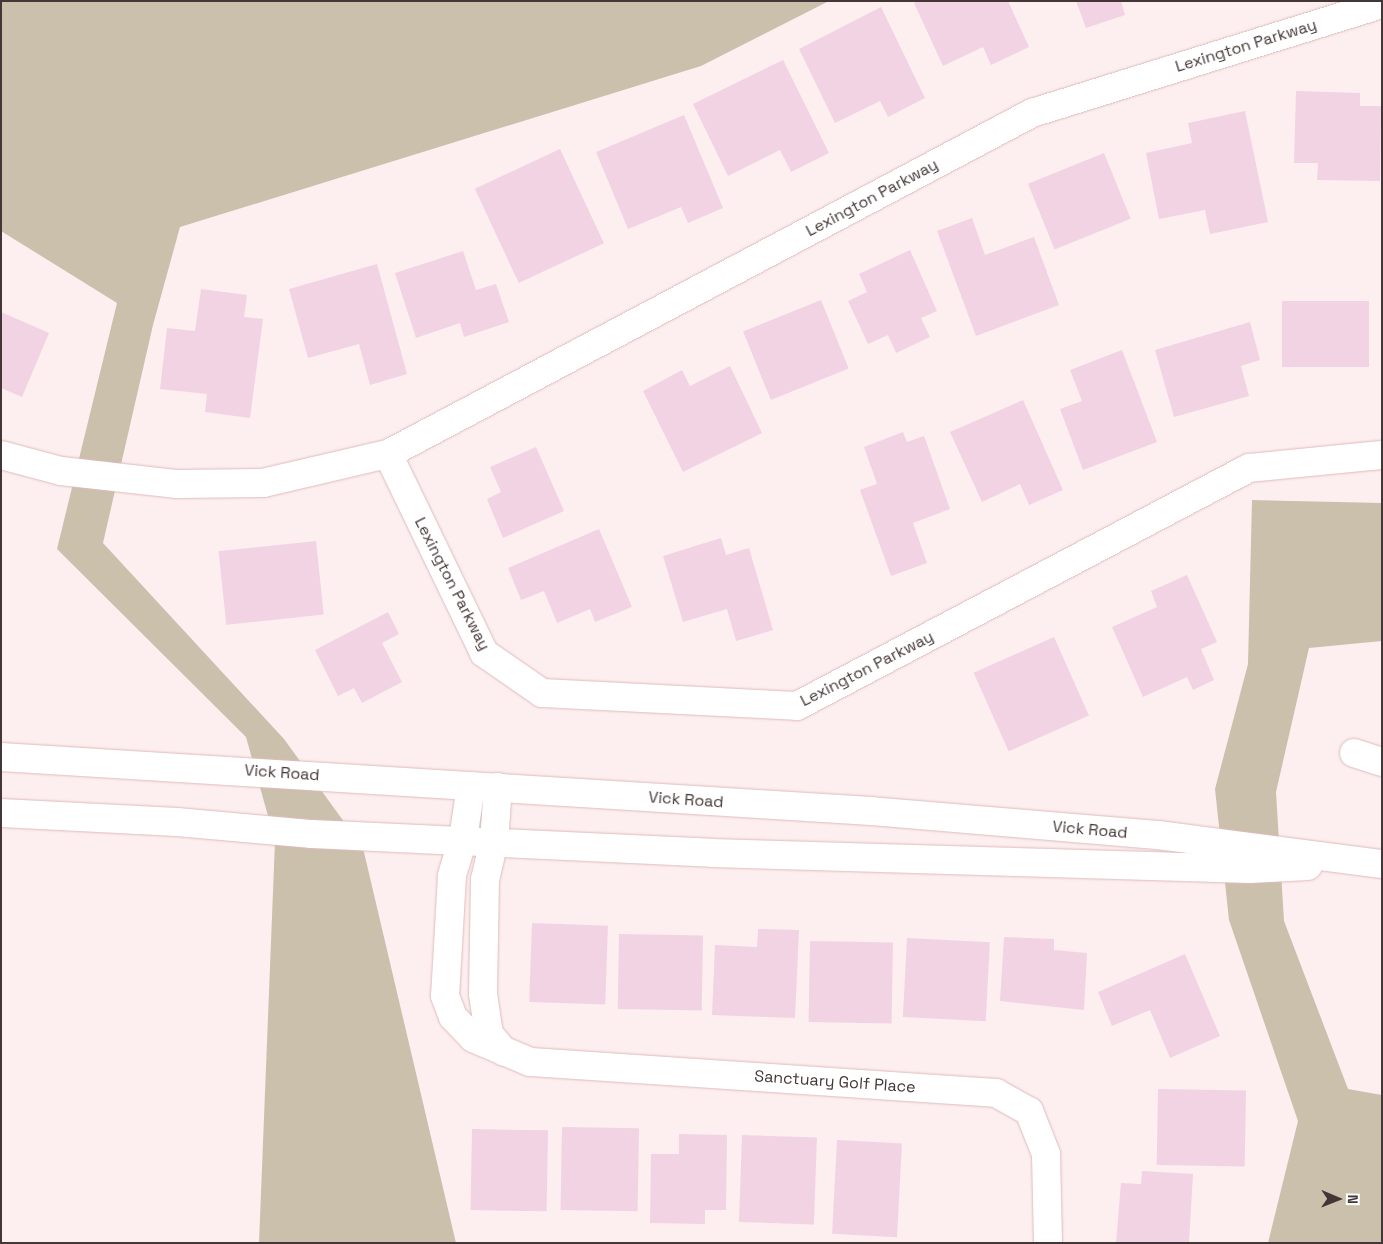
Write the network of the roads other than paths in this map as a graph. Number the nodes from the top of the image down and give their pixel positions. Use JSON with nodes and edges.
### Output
{"nodes":[{"id":1,"x":1382,"y":4,"type":"edge"},
{"id":2,"x":388,"y":454,"type":"junction"},
{"id":3,"x":1,"y":455,"type":"edge"},
{"id":4,"x":1382,"y":455,"type":"edge"},
{"id":5,"x":1354,"y":754,"type":"dead end"},
{"id":6,"x":1,"y":756,"type":"edge"},
{"id":7,"x":1382,"y":762,"type":"edge"},
{"id":8,"x":471,"y":786,"type":"junction"},
{"id":9,"x":498,"y":788,"type":"junction"},
{"id":10,"x":1,"y":813,"type":"edge"},
{"id":11,"x":464,"y":839,"type":"junction"},
{"id":12,"x":494,"y":841,"type":"junction"},
{"id":13,"x":1376,"y":864,"type":"edge"},
{"id":14,"x":446,"y":977,"type":"junction"},
{"id":15,"x":483,"y":978,"type":"junction"},
{"id":16,"x":504,"y":1052,"type":"junction"},
{"id":17,"x":1048,"y":1243,"type":"edge"}],
"edges":[{"from":1,"to":2,"type":"street","name":"Lexington Parkway"},
{"from":2,"to":3,"type":"street","name":"Lexington Parkway"},
{"from":2,"to":4,"type":"street","name":"Lexington Parkway"},
{"from":5,"to":7,"type":"street"},
{"from":6,"to":8,"type":"street","name":"Vick Road"},
{"from":8,"to":9,"type":"street","name":"Vick Road"},
{"from":8,"to":11,"type":"street","name":"Sanctuary Golf Place"},
{"from":9,"to":12,"type":"street"},
{"from":9,"to":13,"type":"street","name":"Vick Road"},
{"from":10,"to":11,"type":"street","name":"Vick Road"},
{"from":11,"to":12,"type":"street","name":"Vick Road"},
{"from":11,"to":14,"type":"street","name":"Sanctuary Golf Place"},
{"from":12,"to":13,"type":"street","name":"Vick Road"},
{"from":12,"to":15,"type":"street"},
{"from":14,"to":15,"type":"street"},
{"from":14,"to":16,"type":"street","name":"Sanctuary Golf Place"},
{"from":15,"to":16,"type":"street"},
{"from":16,"to":17,"type":"street","name":"Sanctuary Golf Place"}]}
